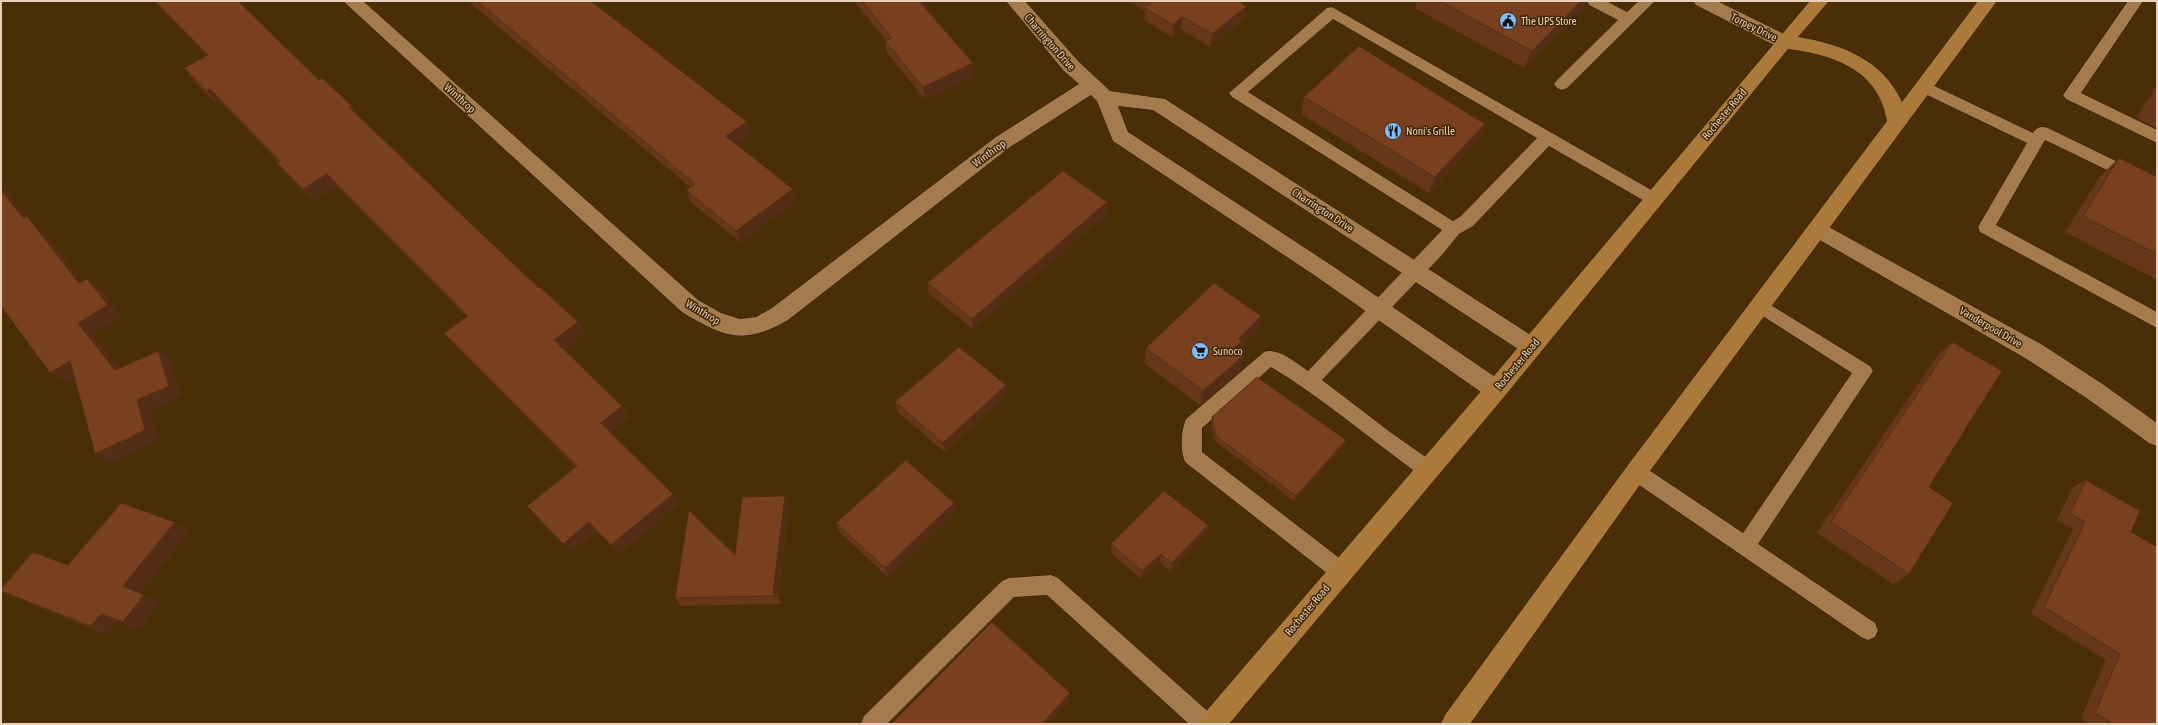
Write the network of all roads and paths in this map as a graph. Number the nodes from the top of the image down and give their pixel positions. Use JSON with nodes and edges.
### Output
{"nodes":[{"id":1,"x":352,"y":1,"type":"edge"},
{"id":2,"x":1015,"y":1,"type":"edge"},
{"id":3,"x":1594,"y":1,"type":"edge"},
{"id":4,"x":1648,"y":1,"type":"edge"},
{"id":5,"x":1702,"y":1,"type":"edge"},
{"id":6,"x":1820,"y":1,"type":"edge"},
{"id":7,"x":1988,"y":1,"type":"edge"},
{"id":8,"x":2135,"y":1,"type":"edge"},
{"id":9,"x":1628,"y":19,"type":"junction"},
{"id":10,"x":1784,"y":42,"type":"junction"},
{"id":11,"x":1562,"y":84,"type":"dead end"},
{"id":12,"x":1924,"y":87,"type":"junction"},
{"id":13,"x":1098,"y":92,"type":"junction"},
{"id":14,"x":1897,"y":122,"type":"junction"},
{"id":15,"x":1548,"y":137,"type":"junction"},
{"id":16,"x":2157,"y":137,"type":"edge"},
{"id":17,"x":2036,"y":141,"type":"junction"},
{"id":18,"x":2157,"y":188,"type":"edge"},
{"id":19,"x":1654,"y":199,"type":"junction"},
{"id":20,"x":1453,"y":229,"type":"junction"},
{"id":21,"x":1818,"y":229,"type":"junction"},
{"id":22,"x":1415,"y":271,"type":"junction"},
{"id":23,"x":1761,"y":306,"type":"junction"},
{"id":24,"x":1379,"y":308,"type":"junction"},
{"id":25,"x":2157,"y":321,"type":"edge"},
{"id":26,"x":1532,"y":347,"type":"junction"},
{"id":27,"x":1310,"y":381,"type":"junction"},
{"id":28,"x":1496,"y":390,"type":"junction"},
{"id":29,"x":2157,"y":436,"type":"edge"},
{"id":30,"x":1427,"y":469,"type":"junction"},
{"id":31,"x":1636,"y":472,"type":"junction"},
{"id":32,"x":1744,"y":546,"type":"junction"},
{"id":33,"x":1340,"y":571,"type":"junction"},
{"id":34,"x":1868,"y":630,"type":"dead end"},
{"id":35,"x":872,"y":724,"type":"edge"},
{"id":36,"x":1205,"y":724,"type":"edge"},
{"id":37,"x":1212,"y":724,"type":"edge"},
{"id":38,"x":1454,"y":724,"type":"edge"}],
"edges":[{"from":1,"to":13,"type":"street","name":"Winthrop"},
{"from":2,"to":13,"type":"street","name":"Charrington Drive"},
{"from":3,"to":9,"type":"lane"},
{"from":4,"to":9,"type":"lane"},
{"from":5,"to":10,"type":"street","name":"Torpey Drive"},
{"from":6,"to":10,"type":"main road","name":"Rochester Road"},
{"from":7,"to":12,"type":"main road"},
{"from":8,"to":16,"type":"lane"},
{"from":9,"to":11,"type":"lane"},
{"from":10,"to":14,"type":"main road"},
{"from":10,"to":19,"type":"main road","name":"Rochester Road"},
{"from":12,"to":14,"type":"main road"},
{"from":12,"to":17,"type":"lane"},
{"from":13,"to":22,"type":"street","name":"Charrington Drive"},
{"from":13,"to":24,"type":"street","name":"Charrington Drive"},
{"from":14,"to":21,"type":"main road"},
{"from":15,"to":19,"type":"lane"},
{"from":15,"to":20,"type":"lane"},
{"from":15,"to":20,"type":"lane"},
{"from":17,"to":18,"type":"lane"},
{"from":17,"to":25,"type":"lane"},
{"from":19,"to":26,"type":"main road","name":"Rochester Road"},
{"from":20,"to":22,"type":"lane"},
{"from":21,"to":23,"type":"main road"},
{"from":21,"to":29,"type":"street","name":"Vanderpool Drive"},
{"from":22,"to":24,"type":"lane"},
{"from":22,"to":26,"type":"street","name":"Charrington Drive"},
{"from":23,"to":31,"type":"main road"},
{"from":23,"to":32,"type":"lane"},
{"from":24,"to":27,"type":"lane"},
{"from":24,"to":28,"type":"street","name":"Charrington Drive"},
{"from":26,"to":28,"type":"main road","name":"Rochester Road"},
{"from":27,"to":30,"type":"lane"},
{"from":27,"to":33,"type":"lane"},
{"from":28,"to":30,"type":"main road","name":"Rochester Road"},
{"from":30,"to":33,"type":"main road","name":"Rochester Road"},
{"from":31,"to":32,"type":"lane"},
{"from":31,"to":38,"type":"main road"},
{"from":32,"to":34,"type":"lane"},
{"from":33,"to":37,"type":"main road","name":"Rochester Road"},
{"from":35,"to":36,"type":"lane"}]}
